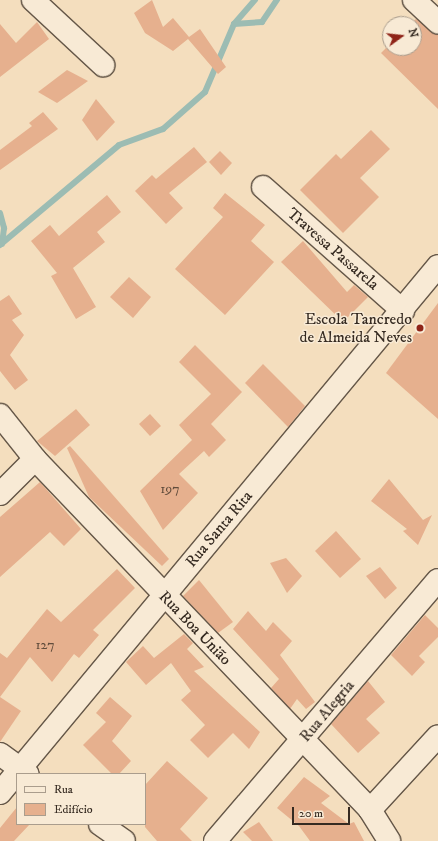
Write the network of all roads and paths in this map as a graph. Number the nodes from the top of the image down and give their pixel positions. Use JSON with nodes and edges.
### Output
{"nodes":[{"id":1,"x":33,"y":0,"type":"edge"},
{"id":2,"x":414,"y":0,"type":"edge"},
{"id":3,"x":438,"y":22,"type":"edge"},
{"id":4,"x":103,"y":65,"type":"dead end"},
{"id":5,"x":263,"y":187,"type":"dead end"},
{"id":6,"x":438,"y":266,"type":"edge"},
{"id":7,"x":404,"y":311,"type":"junction"},
{"id":8,"x":0,"y":415,"type":"edge"},
{"id":9,"x":35,"y":459,"type":"junction"},
{"id":10,"x":0,"y":494,"type":"edge"},
{"id":11,"x":438,"y":580,"type":"edge"},
{"id":12,"x":163,"y":595,"type":"junction"},
{"id":13,"x":438,"y":736,"type":"edge"},
{"id":14,"x":303,"y":739,"type":"junction"},
{"id":15,"x":0,"y":754,"type":"edge"},
{"id":16,"x":24,"y":771,"type":"edge"},
{"id":17,"x":16,"y":778,"type":"edge"},
{"id":18,"x":0,"y":793,"type":"edge"},
{"id":19,"x":370,"y":810,"type":"junction"},
{"id":20,"x":101,"y":825,"type":"edge"},
{"id":21,"x":124,"y":841,"type":"edge"},
{"id":22,"x":215,"y":841,"type":"edge"},
{"id":23,"x":389,"y":841,"type":"edge"}],
"edges":[{"from":1,"to":4,"type":"street"},
{"from":2,"to":3,"type":"street"},
{"from":5,"to":7,"type":"street","name":"Travessa Passarela"},
{"from":6,"to":7,"type":"street","name":"Rua Santa Rita"},
{"from":7,"to":12,"type":"street","name":"Rua Santa Rita"},
{"from":8,"to":9,"type":"street","name":"Rua Boa União"},
{"from":9,"to":10,"type":"street"},
{"from":9,"to":12,"type":"street","name":"Rua Boa União"},
{"from":11,"to":14,"type":"street","name":"Rua Alegria"},
{"from":12,"to":14,"type":"street","name":"Rua Boa União"},
{"from":12,"to":16,"type":"street","name":"Rua Santa Rita"},
{"from":13,"to":19,"type":"street"},
{"from":14,"to":19,"type":"street","name":"Rua Boa União"},
{"from":14,"to":22,"type":"street","name":"Rua Alegria"},
{"from":15,"to":16,"type":"street"},
{"from":17,"to":18,"type":"street","name":"Rua Santa Rita"},
{"from":19,"to":23,"type":"street","name":"Rua Boa União"},
{"from":20,"to":21,"type":"street"}]}
